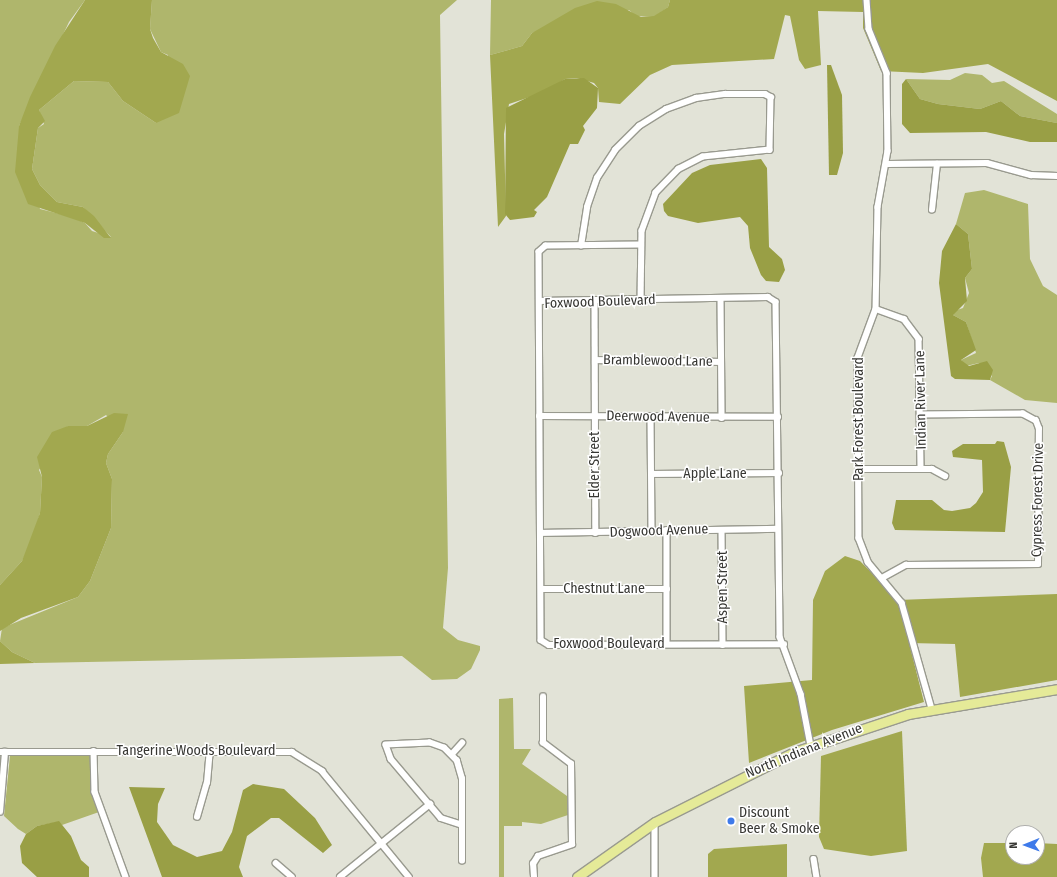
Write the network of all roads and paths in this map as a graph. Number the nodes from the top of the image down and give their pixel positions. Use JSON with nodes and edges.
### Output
{"nodes":[{"id":1,"x":867,"y":0,"type":"edge"},
{"id":2,"x":888,"y":164,"type":"junction"},
{"id":3,"x":937,"y":164,"type":"junction"},
{"id":4,"x":1057,"y":176,"type":"edge"},
{"id":5,"x":932,"y":210,"type":"dead end"},
{"id":6,"x":640,"y":245,"type":"junction"},
{"id":7,"x":581,"y":246,"type":"junction"},
{"id":8,"x":721,"y":298,"type":"junction"},
{"id":9,"x":539,"y":301,"type":"junction"},
{"id":10,"x":595,"y":301,"type":"junction"},
{"id":11,"x":641,"y":301,"type":"junction"},
{"id":12,"x":876,"y":308,"type":"junction"},
{"id":13,"x":595,"y":360,"type":"junction"},
{"id":14,"x":721,"y":362,"type":"junction"},
{"id":15,"x":921,"y":415,"type":"junction"},
{"id":16,"x":539,"y":416,"type":"junction"},
{"id":17,"x":595,"y":416,"type":"junction"},
{"id":18,"x":651,"y":416,"type":"junction"},
{"id":19,"x":778,"y":417,"type":"junction"},
{"id":20,"x":722,"y":418,"type":"junction"},
{"id":21,"x":858,"y":469,"type":"junction"},
{"id":22,"x":921,"y":469,"type":"junction"},
{"id":23,"x":651,"y":474,"type":"junction"},
{"id":24,"x":779,"y":474,"type":"junction"},
{"id":25,"x":945,"y":476,"type":"dead end"},
{"id":26,"x":778,"y":529,"type":"junction"},
{"id":27,"x":652,"y":530,"type":"junction"},
{"id":28,"x":667,"y":530,"type":"junction"},
{"id":29,"x":722,"y":530,"type":"junction"},
{"id":30,"x":596,"y":533,"type":"junction"},
{"id":31,"x":540,"y":534,"type":"junction"},
{"id":32,"x":884,"y":577,"type":"junction"},
{"id":33,"x":540,"y":589,"type":"junction"},
{"id":34,"x":667,"y":589,"type":"junction"},
{"id":35,"x":667,"y":644,"type":"junction"},
{"id":36,"x":784,"y":644,"type":"junction"},
{"id":37,"x":723,"y":645,"type":"junction"},
{"id":38,"x":1057,"y":689,"type":"edge"},
{"id":39,"x":543,"y":697,"type":"dead end"},
{"id":40,"x":932,"y":709,"type":"junction"},
{"id":41,"x":462,"y":743,"type":"dead end"},
{"id":42,"x":811,"y":746,"type":"junction"},
{"id":43,"x":210,"y":750,"type":"junction"},
{"id":44,"x":94,"y":751,"type":"junction"},
{"id":45,"x":2,"y":752,"type":"edge"},
{"id":46,"x":452,"y":754,"type":"junction"},
{"id":47,"x":430,"y":804,"type":"junction"},
{"id":48,"x":0,"y":812,"type":"edge"},
{"id":49,"x":197,"y":817,"type":"dead end"},
{"id":50,"x":655,"y":822,"type":"junction"},
{"id":51,"x":462,"y":825,"type":"junction"},
{"id":52,"x":382,"y":844,"type":"junction"},
{"id":53,"x":814,"y":859,"type":"dead end"},
{"id":54,"x":462,"y":862,"type":"dead end"},
{"id":55,"x":276,"y":863,"type":"dead end"},
{"id":56,"x":126,"y":877,"type":"edge"},
{"id":57,"x":292,"y":877,"type":"edge"},
{"id":58,"x":340,"y":877,"type":"edge"},
{"id":59,"x":409,"y":877,"type":"edge"},
{"id":60,"x":534,"y":877,"type":"edge"},
{"id":61,"x":577,"y":877,"type":"edge"},
{"id":62,"x":655,"y":877,"type":"edge"},
{"id":63,"x":817,"y":877,"type":"edge"}],
"edges":[{"from":1,"to":2,"type":"street","name":"Park Forest Boulevard"},
{"from":2,"to":3,"type":"street"},
{"from":2,"to":12,"type":"street","name":"Park Forest Boulevard"},
{"from":3,"to":4,"type":"street"},
{"from":3,"to":5,"type":"street"},
{"from":6,"to":7,"type":"street"},
{"from":6,"to":7,"type":"street"},
{"from":6,"to":11,"type":"street"},
{"from":7,"to":9,"type":"street"},
{"from":8,"to":11,"type":"street","name":"Foxwood Boulevard"},
{"from":8,"to":14,"type":"street"},
{"from":8,"to":19,"type":"street","name":"Foxwood Boulevard"},
{"from":9,"to":10,"type":"street","name":"Foxwood Boulevard"},
{"from":9,"to":16,"type":"street","name":"Foxwood Boulevard"},
{"from":10,"to":11,"type":"street","name":"Foxwood Boulevard"},
{"from":10,"to":13,"type":"street","name":"Elder Street"},
{"from":12,"to":15,"type":"street","name":"Indian River Lane"},
{"from":12,"to":21,"type":"street","name":"Park Forest Boulevard"},
{"from":13,"to":14,"type":"street","name":"Bramblewood Lane"},
{"from":13,"to":17,"type":"street","name":"Elder Street"},
{"from":14,"to":20,"type":"street"},
{"from":15,"to":22,"type":"street","name":"Indian River Lane"},
{"from":15,"to":32,"type":"street","name":"Cypress Forest Drive"},
{"from":16,"to":17,"type":"street","name":"Deerwood Avenue"},
{"from":16,"to":31,"type":"street","name":"Foxwood Boulevard"},
{"from":17,"to":18,"type":"street","name":"Deerwood Avenue"},
{"from":17,"to":30,"type":"street","name":"Elder Street"},
{"from":18,"to":20,"type":"street","name":"Deerwood Avenue"},
{"from":18,"to":23,"type":"street"},
{"from":19,"to":20,"type":"street","name":"Deerwood Avenue"},
{"from":19,"to":24,"type":"street","name":"Foxwood Boulevard"},
{"from":21,"to":22,"type":"street"},
{"from":21,"to":32,"type":"street","name":"Park Forest Boulevard"},
{"from":22,"to":25,"type":"street"},
{"from":23,"to":24,"type":"street","name":"Apple Lane"},
{"from":23,"to":27,"type":"street"},
{"from":24,"to":26,"type":"street","name":"Foxwood Boulevard"},
{"from":26,"to":29,"type":"street","name":"Dogwood Avenue"},
{"from":26,"to":36,"type":"street","name":"Foxwood Boulevard"},
{"from":27,"to":28,"type":"street","name":"Dogwood Avenue"},
{"from":27,"to":30,"type":"street","name":"Dogwood Avenue"},
{"from":28,"to":29,"type":"street","name":"Dogwood Avenue"},
{"from":28,"to":34,"type":"street"},
{"from":29,"to":37,"type":"street","name":"Aspen Street"},
{"from":30,"to":31,"type":"street","name":"Dogwood Avenue"},
{"from":31,"to":33,"type":"street","name":"Foxwood Boulevard"},
{"from":32,"to":40,"type":"street","name":"Park Forest Boulevard"},
{"from":33,"to":34,"type":"street","name":"Chestnut Lane"},
{"from":33,"to":35,"type":"street","name":"Foxwood Boulevard"},
{"from":34,"to":35,"type":"street"},
{"from":35,"to":37,"type":"street","name":"Foxwood Boulevard"},
{"from":36,"to":37,"type":"street","name":"Foxwood Boulevard"},
{"from":36,"to":42,"type":"street","name":"Foxwood Boulevard"},
{"from":38,"to":40,"type":"main road","name":"North Indiana Avenue"},
{"from":39,"to":60,"type":"street"},
{"from":40,"to":42,"type":"main road","name":"North Indiana Avenue"},
{"from":41,"to":46,"type":"street"},
{"from":42,"to":50,"type":"main road","name":"North Indiana Avenue"},
{"from":43,"to":44,"type":"street","name":"Tangerine Woods Boulevard"},
{"from":43,"to":49,"type":"street"},
{"from":43,"to":52,"type":"street","name":"Tangerine Woods Boulevard"},
{"from":44,"to":45,"type":"street","name":"Tangerine Woods Boulevard"},
{"from":44,"to":56,"type":"street"},
{"from":45,"to":48,"type":"street"},
{"from":46,"to":47,"type":"street"},
{"from":46,"to":51,"type":"street"},
{"from":47,"to":51,"type":"street"},
{"from":47,"to":52,"type":"street"},
{"from":50,"to":61,"type":"main road","name":"North Indiana Avenue"},
{"from":50,"to":62,"type":"street"},
{"from":51,"to":54,"type":"street"},
{"from":52,"to":58,"type":"street"},
{"from":52,"to":59,"type":"street","name":"Tangerine Woods Boulevard"},
{"from":53,"to":63,"type":"street"},
{"from":55,"to":57,"type":"street"}]}
